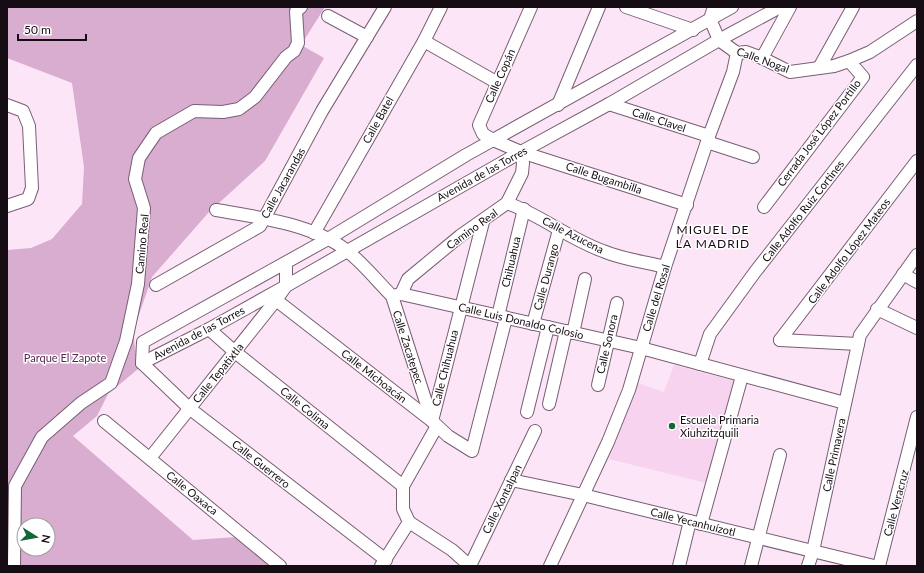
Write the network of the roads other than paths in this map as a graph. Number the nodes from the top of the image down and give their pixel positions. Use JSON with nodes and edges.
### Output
{"nodes":[{"id":1,"x":300,"y":7,"type":"edge"},
{"id":2,"x":385,"y":7,"type":"edge"},
{"id":3,"x":441,"y":7,"type":"edge"},
{"id":4,"x":531,"y":7,"type":"edge"},
{"id":5,"x":599,"y":7,"type":"edge"},
{"id":6,"x":714,"y":7,"type":"edge"},
{"id":7,"x":732,"y":7,"type":"edge"},
{"id":8,"x":780,"y":7,"type":"edge"},
{"id":9,"x":790,"y":7,"type":"edge"},
{"id":10,"x":853,"y":7,"type":"edge"},
{"id":11,"x":633,"y":8,"type":"edge"},
{"id":12,"x":328,"y":16,"type":"dead end"},
{"id":13,"x":710,"y":19,"type":"junction"},
{"id":14,"x":917,"y":21,"type":"edge"},
{"id":15,"x":693,"y":30,"type":"junction"},
{"id":16,"x":367,"y":37,"type":"junction"},
{"id":17,"x":719,"y":40,"type":"junction"},
{"id":18,"x":424,"y":41,"type":"junction"},
{"id":19,"x":737,"y":52,"type":"junction"},
{"id":20,"x":762,"y":58,"type":"junction"},
{"id":21,"x":849,"y":61,"type":"junction"},
{"id":22,"x":917,"y":65,"type":"edge"},
{"id":23,"x":819,"y":68,"type":"junction"},
{"id":24,"x":496,"y":82,"type":"junction"},
{"id":25,"x":558,"y":104,"type":"junction"},
{"id":26,"x":610,"y":104,"type":"junction"},
{"id":27,"x":7,"y":105,"type":"edge"},
{"id":28,"x":708,"y":139,"type":"junction"},
{"id":29,"x":493,"y":140,"type":"junction"},
{"id":30,"x":520,"y":152,"type":"junction"},
{"id":31,"x":753,"y":157,"type":"dead end"},
{"id":32,"x":917,"y":161,"type":"edge"},
{"id":33,"x":507,"y":203,"type":"junction"},
{"id":34,"x":687,"y":205,"type":"junction"},
{"id":35,"x":7,"y":206,"type":"edge"},
{"id":36,"x":764,"y":206,"type":"dead end"},
{"id":37,"x":524,"y":209,"type":"junction"},
{"id":38,"x":216,"y":210,"type":"dead end"},
{"id":39,"x":264,"y":218,"type":"junction"},
{"id":40,"x":483,"y":222,"type":"junction"},
{"id":41,"x":559,"y":230,"type":"junction"},
{"id":42,"x":314,"y":233,"type":"junction"},
{"id":43,"x":328,"y":239,"type":"junction"},
{"id":44,"x":347,"y":250,"type":"junction"},
{"id":45,"x":917,"y":255,"type":"edge"},
{"id":46,"x":286,"y":263,"type":"junction"},
{"id":47,"x":665,"y":267,"type":"junction"},
{"id":48,"x":903,"y":274,"type":"junction"},
{"id":49,"x":584,"y":279,"type":"dead end"},
{"id":50,"x":917,"y":282,"type":"edge"},
{"id":51,"x":156,"y":285,"type":"dead end"},
{"id":52,"x":286,"y":286,"type":"junction"},
{"id":53,"x":396,"y":295,"type":"junction"},
{"id":54,"x":276,"y":300,"type":"junction"},
{"id":55,"x":617,"y":303,"type":"dead end"},
{"id":56,"x":460,"y":307,"type":"junction"},
{"id":57,"x":877,"y":309,"type":"junction"},
{"id":58,"x":502,"y":317,"type":"junction"},
{"id":59,"x":533,"y":324,"type":"junction"},
{"id":60,"x":548,"y":328,"type":"junction"},
{"id":61,"x":917,"y":328,"type":"edge"},
{"id":62,"x":209,"y":329,"type":"junction"},
{"id":63,"x":570,"y":332,"type":"junction"},
{"id":64,"x":609,"y":341,"type":"junction"},
{"id":65,"x":858,"y":344,"type":"junction"},
{"id":66,"x":641,"y":348,"type":"junction"},
{"id":67,"x":235,"y":352,"type":"junction"},
{"id":68,"x":142,"y":363,"type":"junction"},
{"id":69,"x":700,"y":364,"type":"junction"},
{"id":70,"x":742,"y":376,"type":"junction"},
{"id":71,"x":598,"y":385,"type":"dead end"},
{"id":72,"x":549,"y":404,"type":"dead end"},
{"id":73,"x":845,"y":404,"type":"junction"},
{"id":74,"x":189,"y":408,"type":"junction"},
{"id":75,"x":527,"y":412,"type":"dead end"},
{"id":76,"x":917,"y":417,"type":"edge"},
{"id":77,"x":104,"y":421,"type":"dead end"},
{"id":78,"x":435,"y":423,"type":"junction"},
{"id":79,"x":535,"y":432,"type":"dead end"},
{"id":80,"x":780,"y":455,"type":"dead end"},
{"id":81,"x":150,"y":458,"type":"junction"},
{"id":82,"x":511,"y":480,"type":"junction"},
{"id":83,"x":403,"y":486,"type":"junction"},
{"id":84,"x":583,"y":495,"type":"junction"},
{"id":85,"x":409,"y":522,"type":"junction"},
{"id":86,"x":696,"y":522,"type":"junction"},
{"id":87,"x":758,"y":538,"type":"junction"},
{"id":88,"x":813,"y":551,"type":"junction"},
{"id":89,"x":383,"y":563,"type":"edge"},
{"id":90,"x":14,"y":566,"type":"edge"},
{"id":91,"x":280,"y":566,"type":"edge"},
{"id":92,"x":470,"y":566,"type":"edge"},
{"id":93,"x":550,"y":566,"type":"edge"},
{"id":94,"x":679,"y":566,"type":"edge"},
{"id":95,"x":751,"y":566,"type":"edge"},
{"id":96,"x":808,"y":566,"type":"edge"},
{"id":97,"x":874,"y":566,"type":"edge"},
{"id":98,"x":879,"y":566,"type":"edge"}],
"edges":[{"from":1,"to":90,"type":"street","name":"Camino Real"},
{"from":2,"to":16,"type":"street","name":"Calle Jacarandas"},
{"from":3,"to":18,"type":"street","name":"Calle Batel"},
{"from":4,"to":24,"type":"street","name":"Calle Copán"},
{"from":5,"to":25,"type":"street"},
{"from":6,"to":13,"type":"street"},
{"from":7,"to":13,"type":"street","name":"Avenida de las Torres"},
{"from":8,"to":17,"type":"street","name":"Avenida de las Torres"},
{"from":9,"to":20,"type":"street"},
{"from":10,"to":23,"type":"street"},
{"from":11,"to":15,"type":"street"},
{"from":12,"to":16,"type":"street"},
{"from":13,"to":15,"type":"street","name":"Avenida de las Torres"},
{"from":13,"to":17,"type":"street"},
{"from":14,"to":21,"type":"street","name":"Calle Nogal"},
{"from":15,"to":25,"type":"street","name":"Avenida de las Torres"},
{"from":16,"to":39,"type":"street","name":"Calle Jacarandas"},
{"from":17,"to":19,"type":"street","name":"Calle Nogal"},
{"from":17,"to":26,"type":"street","name":"Avenida de las Torres"},
{"from":18,"to":24,"type":"street"},
{"from":18,"to":42,"type":"street","name":"Calle Batel"},
{"from":19,"to":20,"type":"street","name":"Calle Nogal"},
{"from":19,"to":28,"type":"street","name":"Calle del Rosal"},
{"from":20,"to":23,"type":"street","name":"Calle Nogal"},
{"from":21,"to":23,"type":"street","name":"Calle Nogal"},
{"from":21,"to":36,"type":"street","name":"Cerrada José López Portillo"},
{"from":22,"to":69,"type":"street","name":"Calle Adolfo Ruiz Cortines"},
{"from":24,"to":29,"type":"street","name":"Calle Copán"},
{"from":25,"to":29,"type":"street","name":"Avenida de las Torres"},
{"from":26,"to":28,"type":"street","name":"Calle Clavel"},
{"from":26,"to":30,"type":"street","name":"Avenida de las Torres"},
{"from":27,"to":35,"type":"street"},
{"from":28,"to":31,"type":"street","name":"Calle Clavel"},
{"from":28,"to":34,"type":"street","name":"Calle del Rosal"},
{"from":29,"to":30,"type":"street","name":"Calle Bugambilla"},
{"from":29,"to":43,"type":"street","name":"Avenida de las Torres"},
{"from":30,"to":33,"type":"street","name":"Camino Real"},
{"from":30,"to":34,"type":"street","name":"Calle Bugambilla"},
{"from":30,"to":44,"type":"street","name":"Avenida de las Torres"},
{"from":32,"to":65,"type":"street","name":"Calle Adolfo López Mateos"},
{"from":33,"to":37,"type":"street","name":"Calle Azucena"},
{"from":33,"to":40,"type":"street","name":"Camino Real"},
{"from":34,"to":47,"type":"street","name":"Calle del Rosal"},
{"from":37,"to":41,"type":"street","name":"Calle Azucena"},
{"from":37,"to":58,"type":"street","name":"Chihuahua"},
{"from":38,"to":39,"type":"street"},
{"from":39,"to":42,"type":"street"},
{"from":39,"to":51,"type":"street","name":"Calle Jacarandas"},
{"from":40,"to":53,"type":"street","name":"Camino Real"},
{"from":40,"to":56,"type":"street","name":"Calle Chihuahua"},
{"from":41,"to":47,"type":"street","name":"Calle Azucena"},
{"from":41,"to":59,"type":"street","name":"Calle Durango"},
{"from":42,"to":43,"type":"street"},
{"from":43,"to":44,"type":"street"},
{"from":43,"to":46,"type":"street","name":"Avenida de las Torres"},
{"from":44,"to":52,"type":"street","name":"Avenida de las Torres"},
{"from":44,"to":53,"type":"street"},
{"from":45,"to":48,"type":"street","name":"Calle Primavera"},
{"from":46,"to":52,"type":"street"},
{"from":46,"to":68,"type":"street","name":"Avenida de las Torres"},
{"from":47,"to":66,"type":"street","name":"Calle del Rosal"},
{"from":48,"to":50,"type":"street"},
{"from":48,"to":57,"type":"street","name":"Calle Primavera"},
{"from":49,"to":63,"type":"street"},
{"from":52,"to":54,"type":"street","name":"Calle Tepatixtla"},
{"from":52,"to":62,"type":"street","name":"Avenida de las Torres"},
{"from":53,"to":56,"type":"street","name":"Calle Luis Donaldo Colosio"},
{"from":53,"to":78,"type":"street","name":"Calle Zacatepec"},
{"from":54,"to":67,"type":"street","name":"Calle Tepatixtla"},
{"from":54,"to":78,"type":"street","name":"Calle Michoacán"},
{"from":55,"to":64,"type":"street","name":"Calle Sonora"},
{"from":56,"to":58,"type":"street","name":"Calle Luis Donaldo Colosio"},
{"from":56,"to":78,"type":"street","name":"Calle Chihuahua"},
{"from":57,"to":61,"type":"street"},
{"from":57,"to":65,"type":"street","name":"Calle Primavera"},
{"from":58,"to":59,"type":"street","name":"Calle Luis Donaldo Colosio"},
{"from":58,"to":78,"type":"street","name":"Calle Michoacán"},
{"from":59,"to":60,"type":"street","name":"Calle Luis Donaldo Colosio"},
{"from":60,"to":63,"type":"street","name":"Calle Luis Donaldo Colosio"},
{"from":60,"to":75,"type":"street"},
{"from":62,"to":67,"type":"street","name":"Calle Colima"},
{"from":62,"to":68,"type":"street","name":"Avenida de las Torres"},
{"from":63,"to":64,"type":"street","name":"Calle Luis Donaldo Colosio"},
{"from":63,"to":72,"type":"street"},
{"from":64,"to":66,"type":"street","name":"Calle Luis Donaldo Colosio"},
{"from":64,"to":71,"type":"street","name":"Calle Sonora"},
{"from":65,"to":73,"type":"street","name":"Calle Primavera"},
{"from":66,"to":69,"type":"street","name":"Calle Luis Donaldo Colosio"},
{"from":66,"to":84,"type":"street","name":"Calle del Rosal"},
{"from":67,"to":74,"type":"street","name":"Calle Tepatixtla"},
{"from":67,"to":83,"type":"street","name":"Calle Colima"},
{"from":68,"to":74,"type":"street","name":"Calle Guerrero"},
{"from":69,"to":70,"type":"street","name":"Calle Luis Donaldo Colosio"},
{"from":70,"to":73,"type":"street","name":"Calle Luis Donaldo Colosio"},
{"from":70,"to":86,"type":"street"},
{"from":73,"to":88,"type":"street","name":"Calle Primavera"},
{"from":74,"to":81,"type":"street","name":"Calle Tepatixtla"},
{"from":74,"to":89,"type":"street","name":"Calle Guerrero"},
{"from":76,"to":98,"type":"street","name":"Calle Veracruz"},
{"from":77,"to":81,"type":"street","name":"Calle Oaxaca"},
{"from":78,"to":83,"type":"street","name":"Calle Chihuahua"},
{"from":79,"to":82,"type":"street","name":"Calle Xontalpan"},
{"from":80,"to":87,"type":"street"},
{"from":81,"to":91,"type":"street","name":"Calle Oaxaca"},
{"from":82,"to":84,"type":"street","name":"Calle Yecanhuízotl"},
{"from":82,"to":92,"type":"street","name":"Calle Xontalpan"},
{"from":83,"to":85,"type":"street"},
{"from":84,"to":86,"type":"street","name":"Calle Yecanhuízotl"},
{"from":84,"to":93,"type":"street","name":"Calle del Rosal"},
{"from":85,"to":89,"type":"street"},
{"from":85,"to":92,"type":"street"},
{"from":86,"to":87,"type":"street","name":"Calle Yecanhuízotl"},
{"from":86,"to":94,"type":"street"},
{"from":87,"to":88,"type":"street","name":"Calle Yecanhuízotl"},
{"from":87,"to":95,"type":"street"},
{"from":88,"to":96,"type":"street","name":"Calle Primavera"},
{"from":88,"to":97,"type":"street","name":"Calle Yecanhuízotl"}]}
